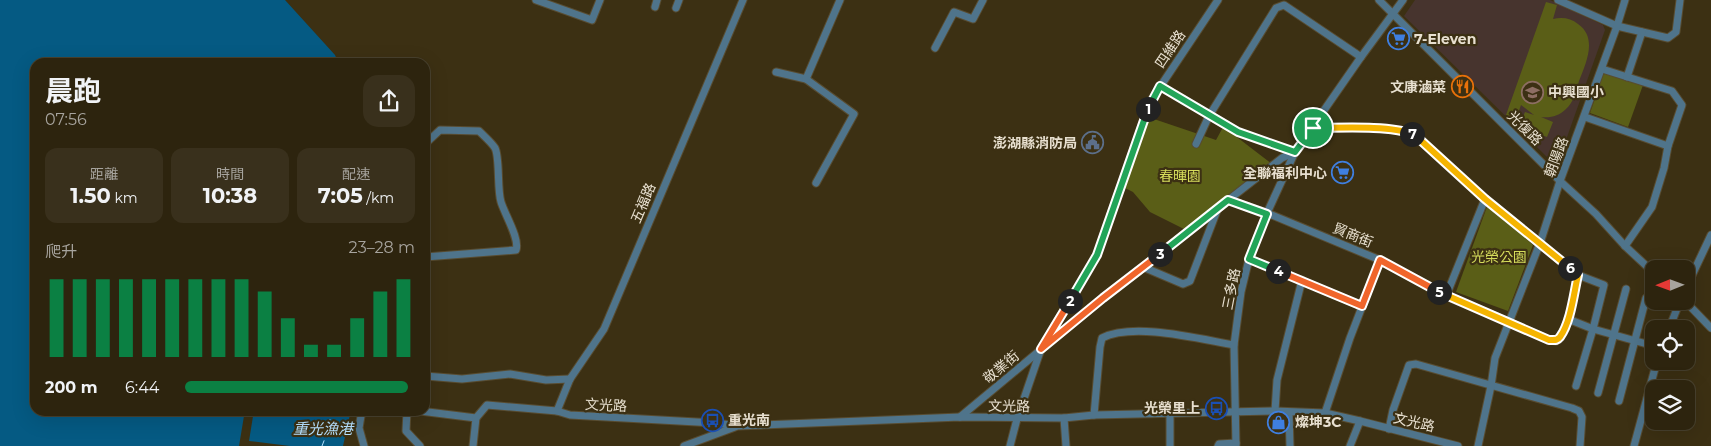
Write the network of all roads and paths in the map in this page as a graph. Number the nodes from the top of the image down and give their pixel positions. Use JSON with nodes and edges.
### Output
{"nodes":[{"id":1,"x":536,"y":0,"type":"edge"},
{"id":2,"x":600,"y":0,"type":"edge"},
{"id":3,"x":679,"y":0,"type":"edge"},
{"id":4,"x":743,"y":0,"type":"edge"},
{"id":5,"x":840,"y":0,"type":"edge"},
{"id":6,"x":983,"y":0,"type":"edge"},
{"id":7,"x":1218,"y":0,"type":"edge"},
{"id":8,"x":1379,"y":0,"type":"edge"},
{"id":9,"x":1403,"y":0,"type":"edge"},
{"id":10,"x":1558,"y":0,"type":"edge"},
{"id":11,"x":1625,"y":0,"type":"edge"},
{"id":12,"x":1680,"y":0,"type":"edge"},
{"id":13,"x":676,"y":8,"type":"dead end"},
{"id":14,"x":1393,"y":13,"type":"junction"},
{"id":15,"x":1617,"y":26,"type":"junction"},
{"id":16,"x":1642,"y":32,"type":"junction"},
{"id":17,"x":935,"y":48,"type":"dead end"},
{"id":18,"x":1361,"y":57,"type":"junction"},
{"id":19,"x":1602,"y":69,"type":"junction"},
{"id":20,"x":776,"y":72,"type":"dead end"},
{"id":21,"x":1627,"y":77,"type":"junction"},
{"id":22,"x":806,"y":79,"type":"junction"},
{"id":23,"x":1160,"y":86,"type":"junction"},
{"id":24,"x":1209,"y":116,"type":"junction"},
{"id":25,"x":1585,"y":117,"type":"junction"},
{"id":26,"x":1313,"y":128,"type":"junction"},
{"id":27,"x":430,"y":139,"type":"edge"},
{"id":28,"x":1196,"y":144,"type":"dead end"},
{"id":29,"x":1668,"y":146,"type":"junction"},
{"id":30,"x":1295,"y":152,"type":"junction"},
{"id":31,"x":1560,"y":181,"type":"junction"},
{"id":32,"x":816,"y":183,"type":"dead end"},
{"id":33,"x":1485,"y":199,"type":"junction"},
{"id":34,"x":1228,"y":200,"type":"junction"},
{"id":35,"x":1218,"y":208,"type":"junction"},
{"id":36,"x":1267,"y":214,"type":"junction"},
{"id":37,"x":1711,"y":235,"type":"edge"},
{"id":38,"x":1540,"y":243,"type":"junction"},
{"id":39,"x":1625,"y":246,"type":"junction"},
{"id":40,"x":430,"y":257,"type":"edge"},
{"id":41,"x":1249,"y":259,"type":"junction"},
{"id":42,"x":1380,"y":260,"type":"junction"},
{"id":43,"x":1645,"y":265,"type":"edge"},
{"id":44,"x":1143,"y":267,"type":"junction"},
{"id":45,"x":1695,"y":269,"type":"edge"},
{"id":46,"x":1578,"y":275,"type":"junction"},
{"id":47,"x":1302,"y":280,"type":"junction"},
{"id":48,"x":1626,"y":289,"type":"dead end"},
{"id":49,"x":1446,"y":296,"type":"junction"},
{"id":50,"x":1645,"y":302,"type":"edge"},
{"id":51,"x":1362,"y":306,"type":"junction"},
{"id":52,"x":1694,"y":310,"type":"edge"},
{"id":53,"x":1568,"y":319,"type":"junction"},
{"id":54,"x":1509,"y":322,"type":"junction"},
{"id":55,"x":1711,"y":328,"type":"edge"},
{"id":56,"x":1593,"y":329,"type":"junction"},
{"id":57,"x":1614,"y":334,"type":"junction"},
{"id":58,"x":1634,"y":342,"type":"junction"},
{"id":59,"x":1645,"y":344,"type":"edge"},
{"id":60,"x":1234,"y":345,"type":"junction"},
{"id":61,"x":1041,"y":349,"type":"junction"},
{"id":62,"x":1655,"y":370,"type":"edge"},
{"id":63,"x":430,"y":376,"type":"edge"},
{"id":64,"x":570,"y":378,"type":"junction"},
{"id":65,"x":1491,"y":386,"type":"junction"},
{"id":66,"x":1576,"y":386,"type":"dead end"},
{"id":67,"x":1598,"y":393,"type":"dead end"},
{"id":68,"x":1620,"y":401,"type":"dead end"},
{"id":69,"x":557,"y":411,"type":"junction"},
{"id":70,"x":1274,"y":411,"type":"junction"},
{"id":71,"x":430,"y":412,"type":"edge"},
{"id":72,"x":1234,"y":412,"type":"junction"},
{"id":73,"x":1289,"y":413,"type":"junction"},
{"id":74,"x":1324,"y":413,"type":"junction"},
{"id":75,"x":1170,"y":414,"type":"junction"},
{"id":76,"x":1094,"y":415,"type":"junction"},
{"id":77,"x":361,"y":416,"type":"edge"},
{"id":78,"x":407,"y":416,"type":"edge"},
{"id":79,"x":960,"y":417,"type":"junction"},
{"id":80,"x":476,"y":418,"type":"junction"},
{"id":81,"x":1064,"y":418,"type":"junction"},
{"id":82,"x":1017,"y":419,"type":"junction"},
{"id":83,"x":1360,"y":420,"type":"junction"},
{"id":84,"x":738,"y":426,"type":"junction"},
{"id":85,"x":1390,"y":429,"type":"junction"},
{"id":86,"x":1427,"y":437,"type":"junction"},
{"id":87,"x":1236,"y":445,"type":"edge"},
{"id":88,"x":364,"y":446,"type":"edge"},
{"id":89,"x":420,"y":446,"type":"edge"},
{"id":90,"x":474,"y":446,"type":"edge"},
{"id":91,"x":684,"y":446,"type":"edge"},
{"id":92,"x":1010,"y":446,"type":"edge"},
{"id":93,"x":1066,"y":446,"type":"edge"},
{"id":94,"x":1170,"y":446,"type":"edge"},
{"id":95,"x":1218,"y":446,"type":"edge"},
{"id":96,"x":1290,"y":446,"type":"edge"},
{"id":97,"x":1350,"y":446,"type":"edge"},
{"id":98,"x":1424,"y":446,"type":"edge"},
{"id":99,"x":1458,"y":446,"type":"edge"},
{"id":100,"x":1478,"y":446,"type":"edge"},
{"id":101,"x":1580,"y":446,"type":"edge"},
{"id":102,"x":1634,"y":446,"type":"edge"}],
"edges":[{"from":1,"to":2,"type":"street"},
{"from":3,"to":13,"type":"street"},
{"from":4,"to":64,"type":"street","name":"五福路"},
{"from":5,"to":22,"type":"street"},
{"from":6,"to":17,"type":"street"},
{"from":7,"to":23,"type":"street","name":"四維路"},
{"from":8,"to":14,"type":"street","name":"光復路"},
{"from":9,"to":14,"type":"street","name":"三多路"},
{"from":10,"to":15,"type":"street"},
{"from":11,"to":15,"type":"street","name":"朝陽路"},
{"from":12,"to":16,"type":"street"},
{"from":14,"to":18,"type":"street","name":"三多路"},
{"from":14,"to":31,"type":"street","name":"光復路"},
{"from":15,"to":16,"type":"street"},
{"from":15,"to":19,"type":"street","name":"朝陽路"},
{"from":16,"to":21,"type":"street"},
{"from":18,"to":24,"type":"street"},
{"from":18,"to":26,"type":"street","name":"三多路"},
{"from":19,"to":21,"type":"street"},
{"from":19,"to":25,"type":"street","name":"朝陽路"},
{"from":20,"to":22,"type":"street"},
{"from":21,"to":29,"type":"street"},
{"from":22,"to":32,"type":"street"},
{"from":23,"to":24,"type":"street"},
{"from":23,"to":61,"type":"street","name":"四維路"},
{"from":24,"to":28,"type":"street"},
{"from":24,"to":30,"type":"street"},
{"from":25,"to":29,"type":"street"},
{"from":25,"to":31,"type":"street","name":"朝陽路"},
{"from":26,"to":30,"type":"street","name":"三多路"},
{"from":26,"to":33,"type":"street"},
{"from":27,"to":40,"type":"street"},
{"from":29,"to":39,"type":"street"},
{"from":30,"to":34,"type":"street","name":"敬業街"},
{"from":30,"to":36,"type":"street","name":"三多路"},
{"from":31,"to":38,"type":"street","name":"朝陽路"},
{"from":31,"to":39,"type":"street","name":"光復路"},
{"from":33,"to":38,"type":"street"},
{"from":33,"to":49,"type":"street"},
{"from":34,"to":35,"type":"street","name":"敬業街"},
{"from":34,"to":36,"type":"street","name":"貿商街"},
{"from":35,"to":44,"type":"street","name":"敬業街"},
{"from":35,"to":44,"type":"street"},
{"from":36,"to":41,"type":"street","name":"三多路"},
{"from":36,"to":42,"type":"street","name":"貿商街"},
{"from":37,"to":45,"type":"street"},
{"from":38,"to":46,"type":"street"},
{"from":38,"to":54,"type":"street","name":"朝陽路"},
{"from":39,"to":43,"type":"street","name":"光復路"},
{"from":41,"to":47,"type":"street"},
{"from":41,"to":60,"type":"street","name":"三多路"},
{"from":42,"to":49,"type":"street","name":"貿商街"},
{"from":42,"to":51,"type":"street"},
{"from":44,"to":61,"type":"street","name":"敬業街"},
{"from":46,"to":53,"type":"street"},
{"from":46,"to":56,"type":"street"},
{"from":47,"to":51,"type":"street"},
{"from":47,"to":70,"type":"street"},
{"from":48,"to":57,"type":"street"},
{"from":49,"to":54,"type":"street","name":"貿商街"},
{"from":50,"to":58,"type":"street"},
{"from":51,"to":74,"type":"street"},
{"from":52,"to":55,"type":"street"},
{"from":53,"to":54,"type":"street","name":"貿商街"},
{"from":53,"to":56,"type":"street"},
{"from":54,"to":65,"type":"street"},
{"from":56,"to":57,"type":"street"},
{"from":56,"to":66,"type":"street"},
{"from":57,"to":58,"type":"street"},
{"from":57,"to":67,"type":"street"},
{"from":58,"to":59,"type":"street"},
{"from":58,"to":68,"type":"street"},
{"from":60,"to":72,"type":"street","name":"三多路"},
{"from":60,"to":76,"type":"street"},
{"from":61,"to":79,"type":"street","name":"敬業街"},
{"from":61,"to":82,"type":"street","name":"四維路"},
{"from":62,"to":102,"type":"street"},
{"from":63,"to":64,"type":"street"},
{"from":64,"to":69,"type":"street","name":"五福路"},
{"from":65,"to":85,"type":"street"},
{"from":65,"to":100,"type":"street"},
{"from":65,"to":101,"type":"street"},
{"from":69,"to":80,"type":"street","name":"文光路"},
{"from":69,"to":84,"type":"street","name":"文光路"},
{"from":70,"to":72,"type":"street","name":"文光路"},
{"from":70,"to":73,"type":"street","name":"文光路"},
{"from":71,"to":80,"type":"street"},
{"from":72,"to":75,"type":"street","name":"文光路"},
{"from":72,"to":87,"type":"street","name":"三多路"},
{"from":73,"to":74,"type":"street","name":"文光路"},
{"from":73,"to":96,"type":"street"},
{"from":74,"to":83,"type":"street","name":"文光路"},
{"from":75,"to":76,"type":"street","name":"文光路"},
{"from":75,"to":94,"type":"street"},
{"from":76,"to":81,"type":"street","name":"文光路"},
{"from":77,"to":88,"type":"street"},
{"from":78,"to":89,"type":"street"},
{"from":79,"to":82,"type":"street","name":"文光路"},
{"from":79,"to":84,"type":"street","name":"文光路"},
{"from":80,"to":90,"type":"street"},
{"from":81,"to":82,"type":"street","name":"文光路"},
{"from":81,"to":93,"type":"street"},
{"from":82,"to":92,"type":"street","name":"四維路"},
{"from":83,"to":85,"type":"street","name":"文光路"},
{"from":83,"to":97,"type":"street"},
{"from":84,"to":91,"type":"street"},
{"from":85,"to":86,"type":"street","name":"文光路"},
{"from":86,"to":98,"type":"street"},
{"from":86,"to":99,"type":"street","name":"文光路"},
{"from":87,"to":95,"type":"street"}]}
